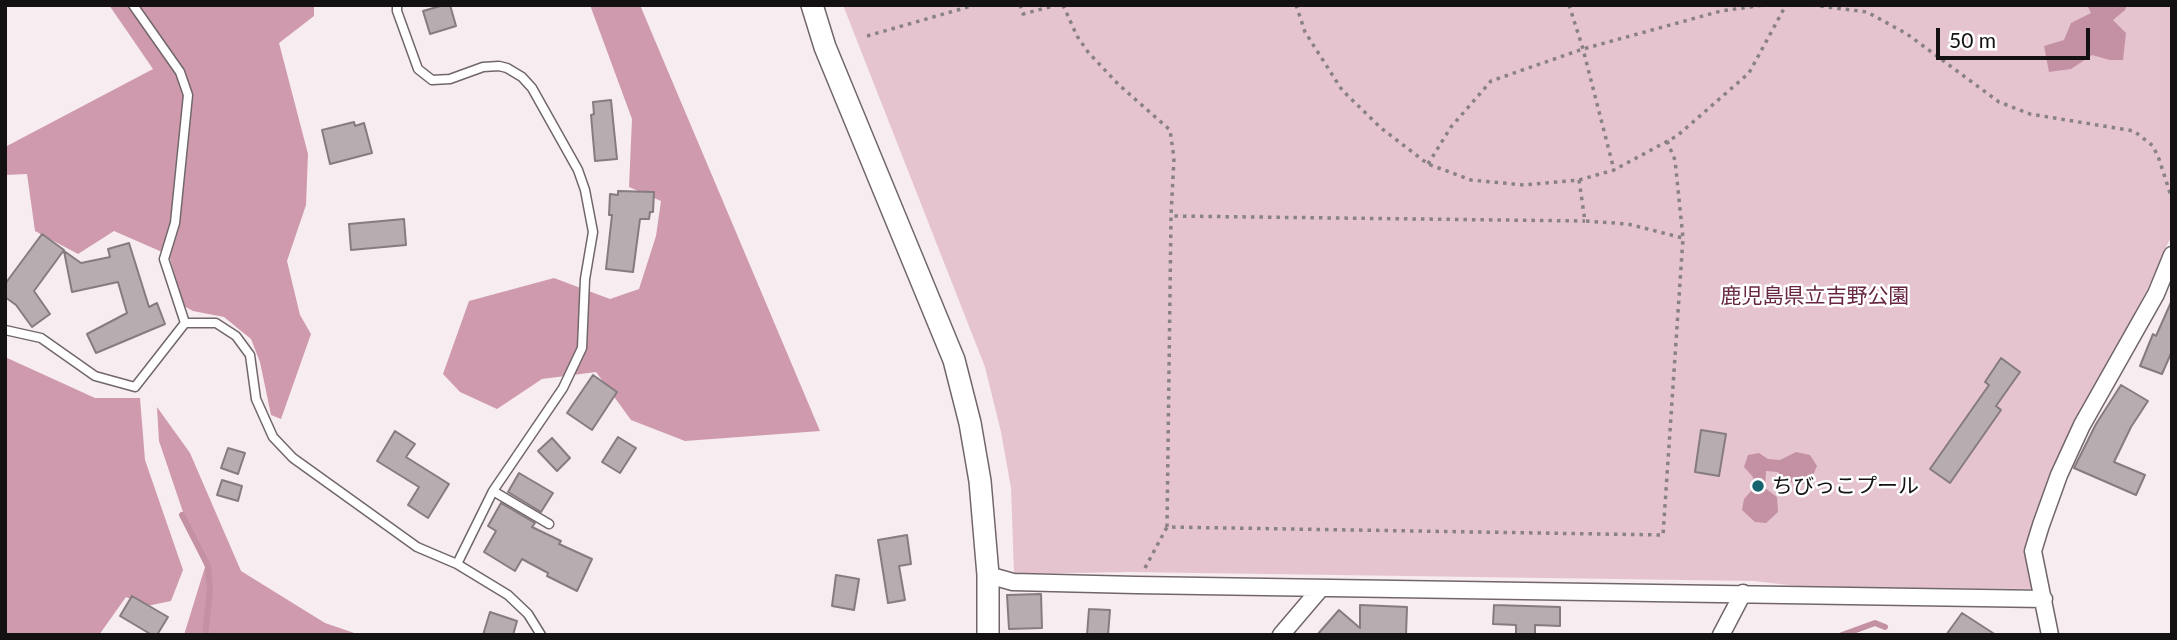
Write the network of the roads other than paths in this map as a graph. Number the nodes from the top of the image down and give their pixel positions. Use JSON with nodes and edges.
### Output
{"nodes":[{"id":1,"x":133,"y":5,"type":"edge"},
{"id":2,"x":397,"y":5,"type":"edge"},
{"id":3,"x":813,"y":5,"type":"edge"},
{"id":4,"x":2172,"y":256,"type":"edge"},
{"id":5,"x":2164,"y":296,"type":"edge"},
{"id":6,"x":185,"y":323,"type":"junction"},
{"id":7,"x":5,"y":330,"type":"edge"},
{"id":8,"x":493,"y":491,"type":"junction"},
{"id":9,"x":549,"y":524,"type":"dead end"},
{"id":10,"x":457,"y":564,"type":"junction"},
{"id":11,"x":989,"y":575,"type":"junction"},
{"id":12,"x":1321,"y":588,"type":"junction"},
{"id":13,"x":1743,"y":593,"type":"junction"},
{"id":14,"x":2044,"y":599,"type":"junction"},
{"id":15,"x":541,"y":635,"type":"edge"},
{"id":16,"x":988,"y":635,"type":"edge"},
{"id":17,"x":1281,"y":635,"type":"edge"},
{"id":18,"x":1721,"y":635,"type":"edge"},
{"id":19,"x":2050,"y":635,"type":"edge"}],
"edges":[{"from":1,"to":6,"type":"lane"},
{"from":2,"to":8,"type":"lane"},
{"from":3,"to":11,"type":"street"},
{"from":4,"to":5,"type":"street"},
{"from":5,"to":14,"type":"street"},
{"from":6,"to":7,"type":"lane"},
{"from":6,"to":10,"type":"lane"},
{"from":8,"to":9,"type":"lane"},
{"from":8,"to":10,"type":"lane"},
{"from":10,"to":15,"type":"lane"},
{"from":11,"to":12,"type":"street"},
{"from":11,"to":16,"type":"street"},
{"from":12,"to":13,"type":"street"},
{"from":12,"to":17,"type":"street"},
{"from":13,"to":14,"type":"street"},
{"from":13,"to":18,"type":"street"},
{"from":14,"to":19,"type":"street"}]}
